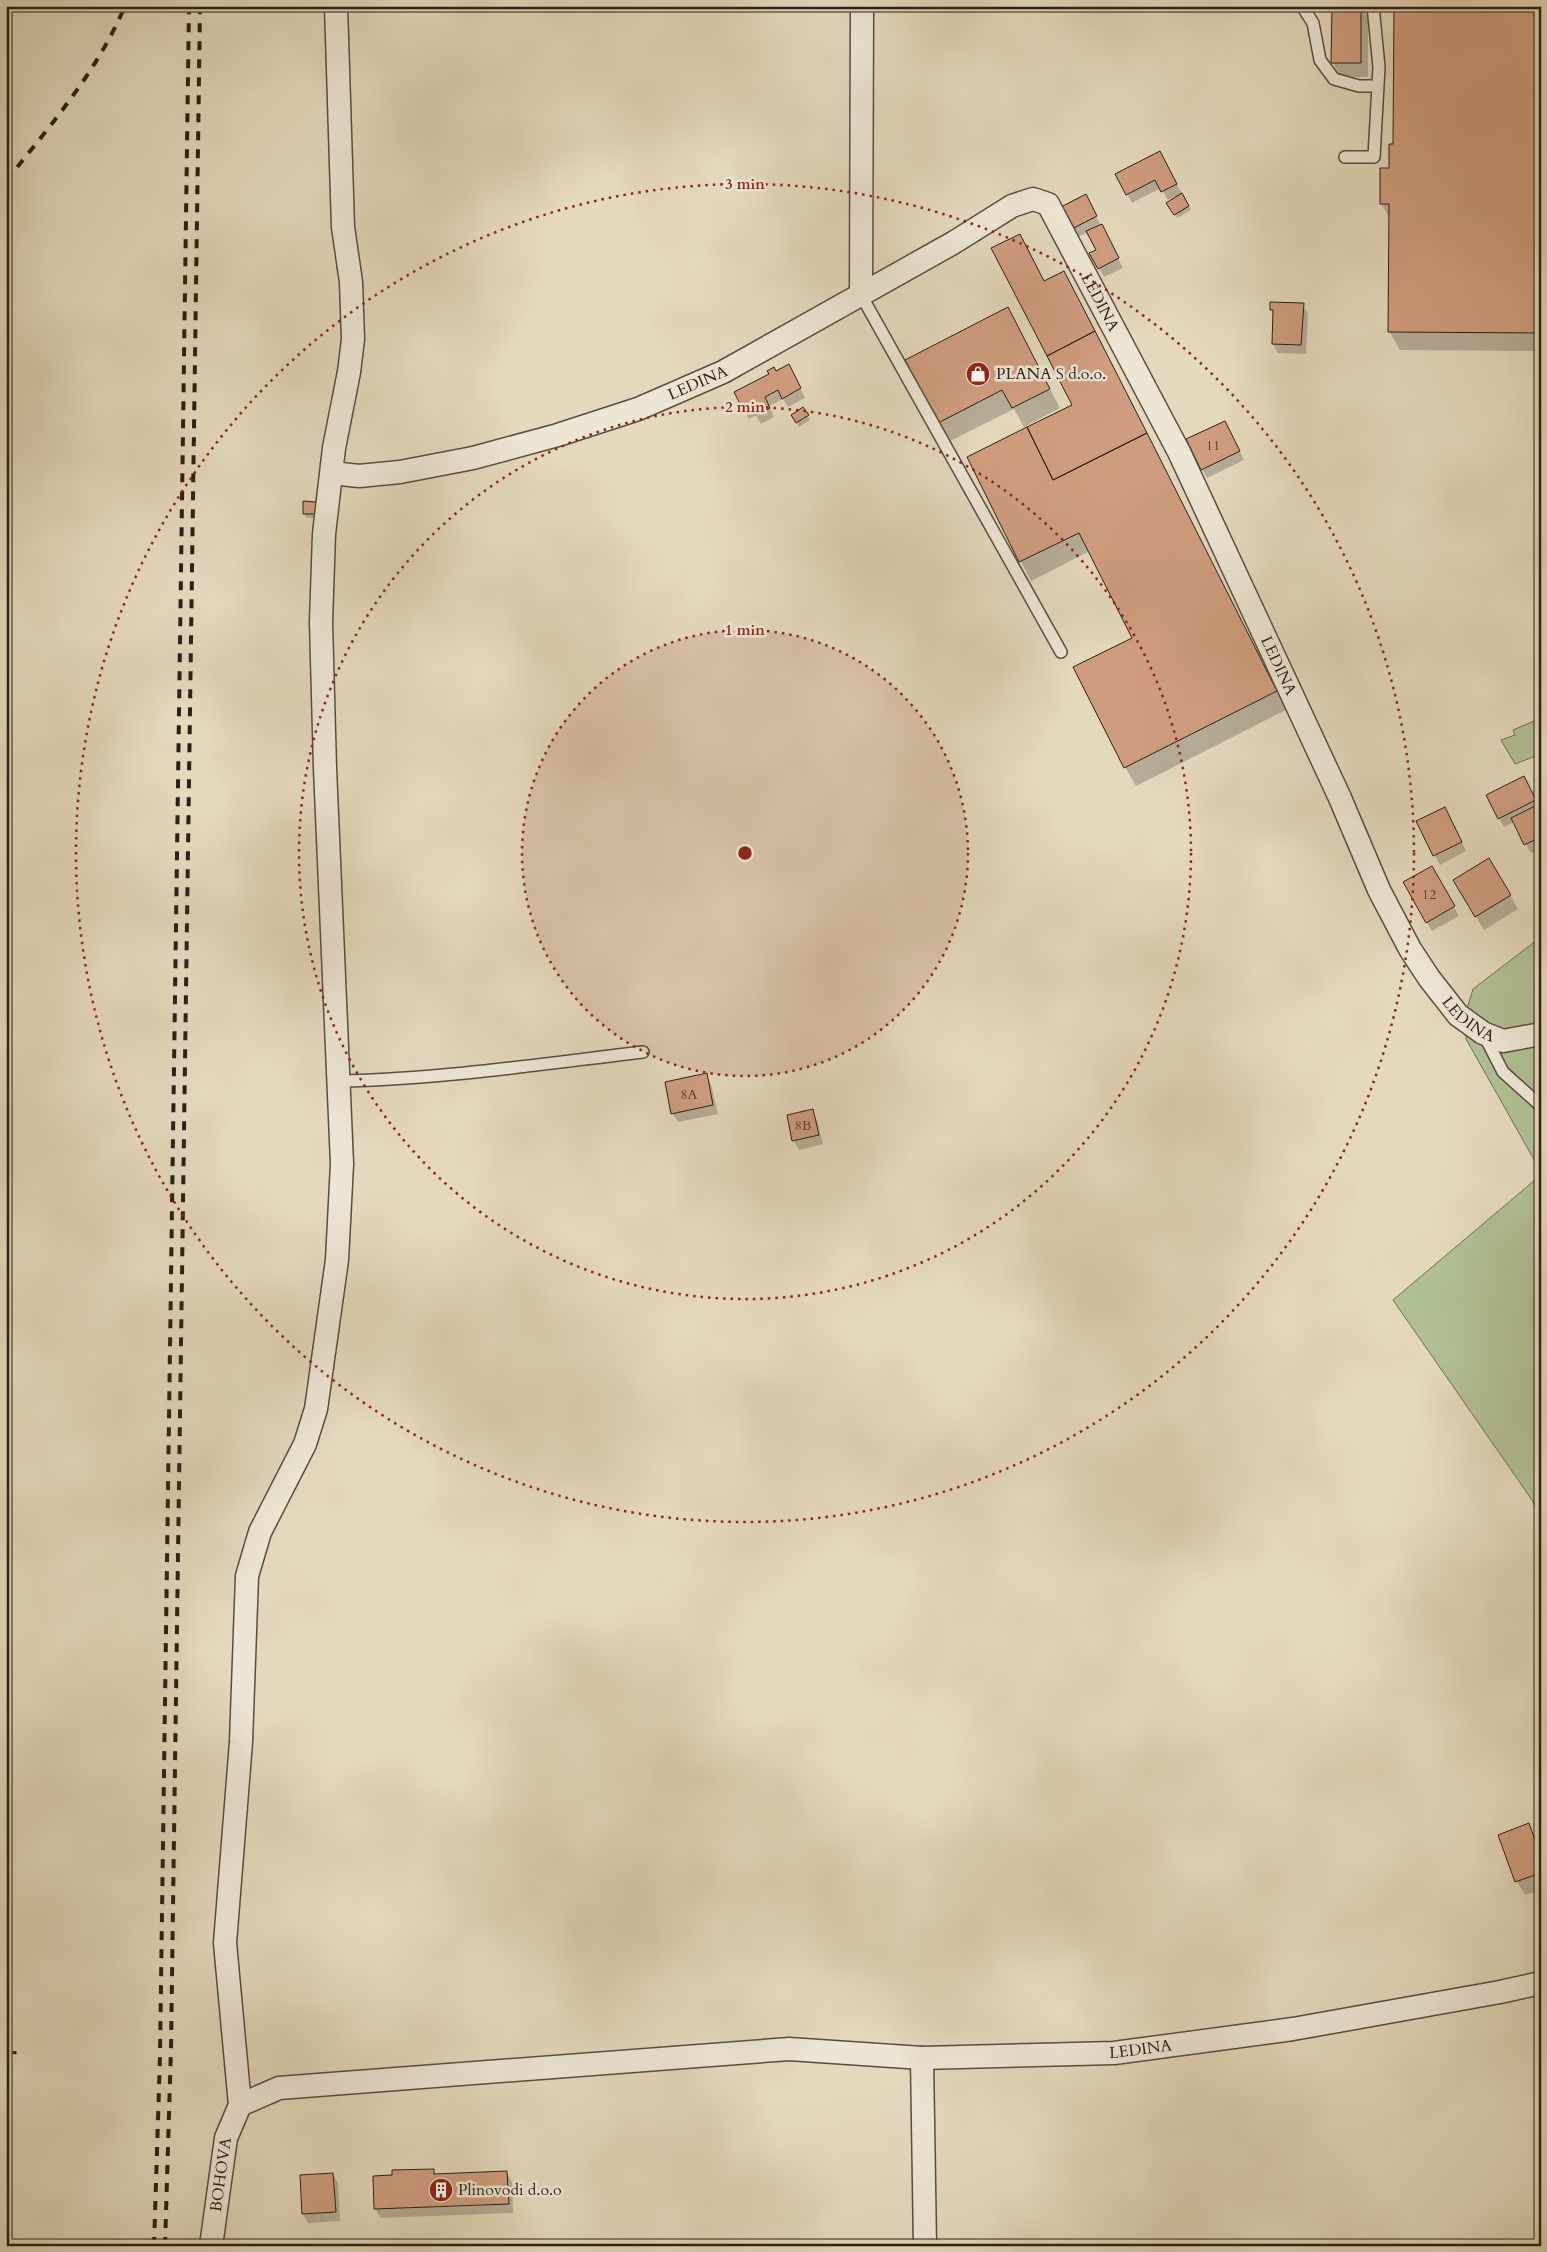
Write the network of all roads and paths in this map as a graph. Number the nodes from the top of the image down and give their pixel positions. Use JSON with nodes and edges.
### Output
{"nodes":[{"id":1,"x":336,"y":6,"type":"edge"},
{"id":2,"x":862,"y":6,"type":"edge"},
{"id":3,"x":1302,"y":6,"type":"edge"},
{"id":4,"x":1373,"y":6,"type":"edge"},
{"id":5,"x":1377,"y":86,"type":"junction"},
{"id":6,"x":1345,"y":157,"type":"dead end"},
{"id":7,"x":861,"y":295,"type":"junction"},
{"id":8,"x":332,"y":473,"type":"junction"},
{"id":9,"x":1061,"y":652,"type":"dead end"},
{"id":10,"x":1483,"y":1033,"type":"junction"},
{"id":11,"x":1541,"y":1034,"type":"edge"},
{"id":12,"x":643,"y":1052,"type":"dead end"},
{"id":13,"x":339,"y":1081,"type":"junction"},
{"id":14,"x":1541,"y":1106,"type":"edge"},
{"id":15,"x":1541,"y":1983,"type":"edge"},
{"id":16,"x":6,"y":2052,"type":"edge"},
{"id":17,"x":19,"y":2053,"type":"dead end"},
{"id":18,"x":922,"y":2058,"type":"junction"},
{"id":19,"x":240,"y":2106,"type":"junction"},
{"id":20,"x":211,"y":2246,"type":"edge"},
{"id":21,"x":925,"y":2246,"type":"edge"}],
"edges":[{"from":1,"to":8,"type":"street"},
{"from":2,"to":7,"type":"street"},
{"from":3,"to":5,"type":"lane"},
{"from":4,"to":5,"type":"lane"},
{"from":5,"to":6,"type":"lane"},
{"from":7,"to":8,"type":"street","name":"LEDINA"},
{"from":7,"to":9,"type":"lane"},
{"from":7,"to":10,"type":"street","name":"LEDINA"},
{"from":8,"to":13,"type":"street"},
{"from":10,"to":11,"type":"street","name":"LEDINA"},
{"from":10,"to":14,"type":"lane"},
{"from":12,"to":13,"type":"lane"},
{"from":13,"to":19,"type":"street"},
{"from":15,"to":18,"type":"street","name":"LEDINA"},
{"from":16,"to":17,"type":"path"},
{"from":18,"to":19,"type":"street","name":"LEDINA"},
{"from":18,"to":21,"type":"street"},
{"from":19,"to":20,"type":"street","name":"BOHOVA"}]}
